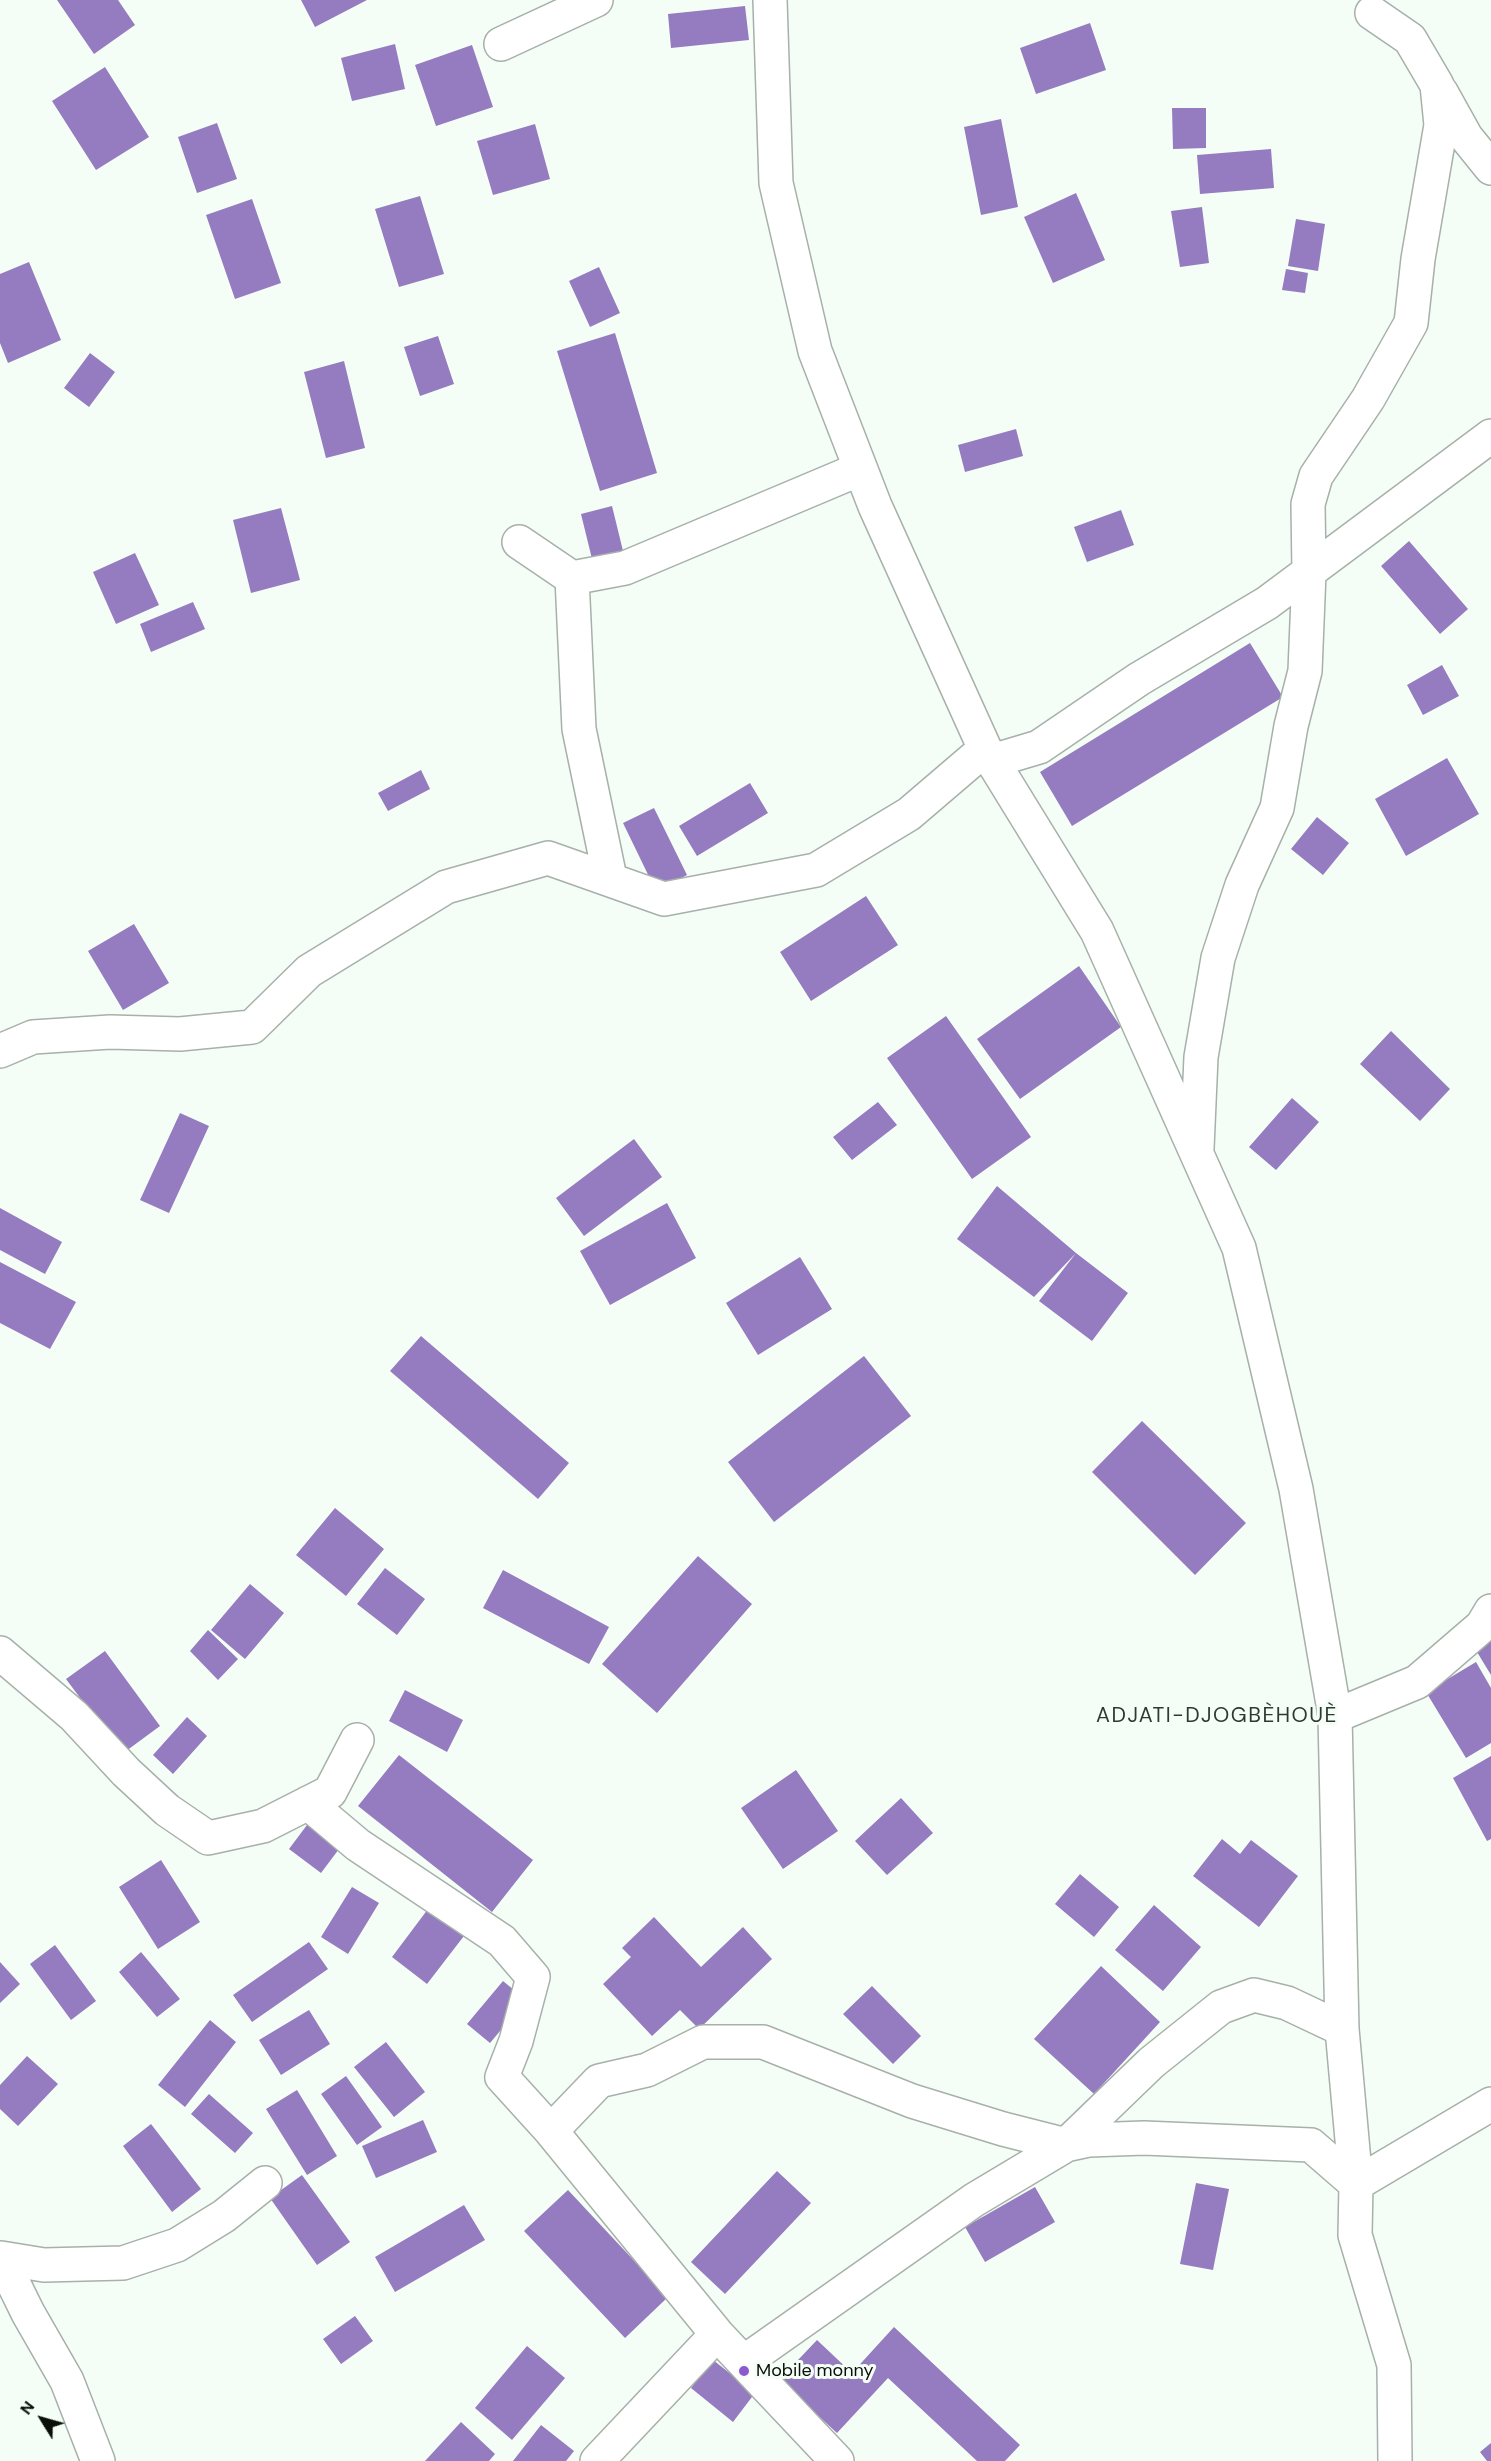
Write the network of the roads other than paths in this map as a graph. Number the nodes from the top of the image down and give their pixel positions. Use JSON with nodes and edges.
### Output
{"nodes":[{"id":1,"x":596,"y":0,"type":"edge"},
{"id":2,"x":771,"y":0,"type":"edge"},
{"id":3,"x":1372,"y":13,"type":"dead end"},
{"id":4,"x":501,"y":44,"type":"dead end"},
{"id":5,"x":1437,"y":85,"type":"junction"},
{"id":6,"x":1491,"y":168,"type":"edge"},
{"id":7,"x":1491,"y":436,"type":"edge"},
{"id":8,"x":860,"y":469,"type":"junction"},
{"id":9,"x":519,"y":543,"type":"dead end"},
{"id":10,"x":1309,"y":573,"type":"junction"},
{"id":11,"x":572,"y":578,"type":"junction"},
{"id":12,"x":989,"y":755,"type":"junction"},
{"id":13,"x":610,"y":878,"type":"junction"},
{"id":14,"x":0,"y":1051,"type":"edge"},
{"id":15,"x":1197,"y":1153,"type":"junction"},
{"id":16,"x":1491,"y":1611,"type":"edge"},
{"id":17,"x":0,"y":1653,"type":"edge"},
{"id":18,"x":1335,"y":1716,"type":"junction"},
{"id":19,"x":357,"y":1740,"type":"dead end"},
{"id":20,"x":308,"y":1803,"type":"junction"},
{"id":21,"x":1342,"y":2029,"type":"junction"},
{"id":22,"x":1491,"y":2104,"type":"edge"},
{"id":23,"x":551,"y":2131,"type":"junction"},
{"id":24,"x":1066,"y":2145,"type":"junction"},
{"id":25,"x":265,"y":2183,"type":"dead end"},
{"id":26,"x":1356,"y":2184,"type":"junction"},
{"id":27,"x":717,"y":2334,"type":"junction"},
{"id":28,"x":744,"y":2362,"type":"junction"},
{"id":29,"x":98,"y":2461,"type":"edge"},
{"id":30,"x":597,"y":2461,"type":"edge"},
{"id":31,"x":837,"y":2461,"type":"edge"},
{"id":32,"x":1395,"y":2461,"type":"edge"}],
"edges":[{"from":1,"to":4,"type":"street"},
{"from":2,"to":8,"type":"street"},
{"from":3,"to":5,"type":"street"},
{"from":5,"to":6,"type":"street"},
{"from":5,"to":10,"type":"street"},
{"from":7,"to":10,"type":"street"},
{"from":8,"to":11,"type":"street"},
{"from":8,"to":12,"type":"street"},
{"from":9,"to":11,"type":"street"},
{"from":10,"to":12,"type":"street"},
{"from":10,"to":15,"type":"street"},
{"from":11,"to":13,"type":"street"},
{"from":12,"to":13,"type":"street"},
{"from":12,"to":15,"type":"street"},
{"from":13,"to":14,"type":"street"},
{"from":15,"to":18,"type":"street"},
{"from":16,"to":18,"type":"street"},
{"from":17,"to":20,"type":"street"},
{"from":18,"to":21,"type":"street"},
{"from":19,"to":20,"type":"street"},
{"from":20,"to":23,"type":"street"},
{"from":21,"to":24,"type":"street"},
{"from":21,"to":26,"type":"street"},
{"from":22,"to":26,"type":"street"},
{"from":23,"to":24,"type":"street"},
{"from":23,"to":27,"type":"street"},
{"from":24,"to":26,"type":"street"},
{"from":24,"to":28,"type":"street"},
{"from":25,"to":29,"type":"street"},
{"from":26,"to":32,"type":"street"},
{"from":27,"to":28,"type":"street"},
{"from":27,"to":30,"type":"street"},
{"from":28,"to":31,"type":"street"}]}
